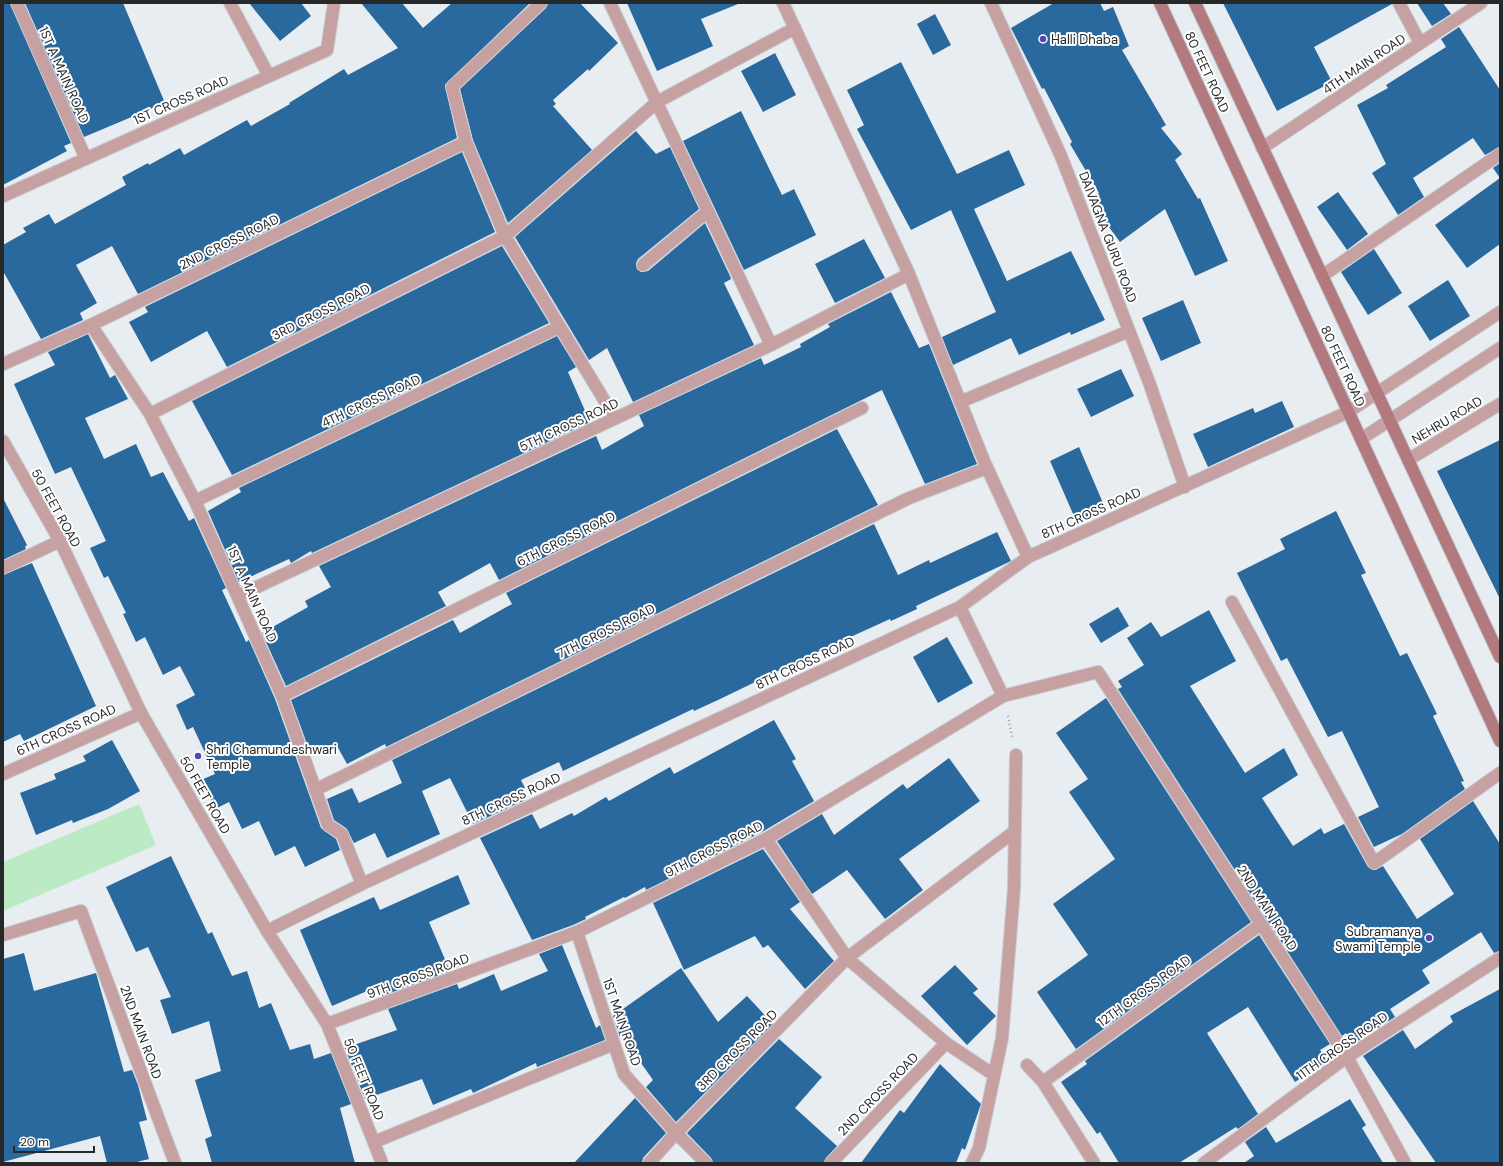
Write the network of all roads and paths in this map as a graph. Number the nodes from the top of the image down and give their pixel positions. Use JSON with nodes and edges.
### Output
{"nodes":[{"id":1,"x":17,"y":3,"type":"edge"},
{"id":2,"x":230,"y":3,"type":"edge"},
{"id":3,"x":334,"y":3,"type":"edge"},
{"id":4,"x":541,"y":3,"type":"edge"},
{"id":5,"x":610,"y":3,"type":"edge"},
{"id":6,"x":783,"y":3,"type":"edge"},
{"id":7,"x":991,"y":3,"type":"edge"},
{"id":8,"x":1160,"y":3,"type":"edge"},
{"id":9,"x":1195,"y":3,"type":"edge"},
{"id":10,"x":1399,"y":3,"type":"edge"},
{"id":11,"x":1481,"y":3,"type":"edge"},
{"id":12,"x":795,"y":28,"type":"junction"},
{"id":13,"x":1420,"y":43,"type":"junction"},
{"id":14,"x":268,"y":76,"type":"junction"},
{"id":15,"x":657,"y":102,"type":"junction"},
{"id":16,"x":466,"y":142,"type":"junction"},
{"id":17,"x":1262,"y":148,"type":"junction"},
{"id":18,"x":1500,"y":154,"type":"edge"},
{"id":19,"x":86,"y":159,"type":"junction"},
{"id":20,"x":3,"y":196,"type":"edge"},
{"id":21,"x":708,"y":211,"type":"junction"},
{"id":22,"x":505,"y":236,"type":"junction"},
{"id":23,"x":643,"y":265,"type":"dead end"},
{"id":24,"x":909,"y":274,"type":"junction"},
{"id":25,"x":1322,"y":276,"type":"junction"},
{"id":26,"x":1500,"y":312,"type":"edge"},
{"id":27,"x":91,"y":325,"type":"junction"},
{"id":28,"x":559,"y":327,"type":"junction"},
{"id":29,"x":1129,"y":331,"type":"junction"},
{"id":30,"x":771,"y":345,"type":"junction"},
{"id":31,"x":1500,"y":348,"type":"edge"},
{"id":32,"x":3,"y":364,"type":"edge"},
{"id":33,"x":1378,"y":394,"type":"junction"},
{"id":34,"x":960,"y":402,"type":"junction"},
{"id":35,"x":1500,"y":404,"type":"edge"},
{"id":36,"x":862,"y":408,"type":"dead end"},
{"id":37,"x":1348,"y":412,"type":"junction"},
{"id":38,"x":150,"y":414,"type":"junction"},
{"id":39,"x":615,"y":418,"type":"junction"},
{"id":40,"x":1390,"y":421,"type":"junction"},
{"id":41,"x":1361,"y":439,"type":"junction"},
{"id":42,"x":3,"y":441,"type":"edge"},
{"id":43,"x":1408,"y":460,"type":"junction"},
{"id":44,"x":987,"y":468,"type":"junction"},
{"id":45,"x":1185,"y":487,"type":"junction"},
{"id":46,"x":195,"y":501,"type":"junction"},
{"id":47,"x":60,"y":542,"type":"junction"},
{"id":48,"x":1028,"y":557,"type":"junction"},
{"id":49,"x":3,"y":568,"type":"edge"},
{"id":50,"x":238,"y":596,"type":"junction"},
{"id":51,"x":1232,"y":602,"type":"dead end"},
{"id":52,"x":960,"y":607,"type":"junction"},
{"id":53,"x":1500,"y":657,"type":"edge"},
{"id":54,"x":1098,"y":672,"type":"joint"},
{"id":55,"x":282,"y":696,"type":"junction"},
{"id":56,"x":1003,"y":696,"type":"junction"},
{"id":57,"x":140,"y":713,"type":"junction"},
{"id":58,"x":1500,"y":741,"type":"edge"},
{"id":59,"x":1016,"y":755,"type":"joint"},
{"id":60,"x":1500,"y":773,"type":"edge"},
{"id":61,"x":3,"y":774,"type":"edge"},
{"id":62,"x":315,"y":790,"type":"junction"},
{"id":63,"x":1015,"y":831,"type":"junction"},
{"id":64,"x":766,"y":839,"type":"junction"},
{"id":65,"x":362,"y":884,"type":"junction"},
{"id":66,"x":1261,"y":924,"type":"junction"},
{"id":67,"x":267,"y":931,"type":"junction"},
{"id":68,"x":577,"y":932,"type":"junction"},
{"id":69,"x":3,"y":935,"type":"edge"},
{"id":70,"x":848,"y":958,"type":"junction"},
{"id":71,"x":1500,"y":958,"type":"edge"},
{"id":72,"x":327,"y":1024,"type":"junction"},
{"id":73,"x":946,"y":1043,"type":"junction"},
{"id":74,"x":614,"y":1044,"type":"junction"},
{"id":75,"x":1347,"y":1057,"type":"junction"},
{"id":76,"x":1027,"y":1065,"type":"dead end"},
{"id":77,"x":994,"y":1075,"type":"junction"},
{"id":78,"x":1043,"y":1082,"type":"junction"},
{"id":79,"x":676,"y":1133,"type":"junction"},
{"id":80,"x":374,"y":1142,"type":"junction"},
{"id":81,"x":175,"y":1163,"type":"edge"},
{"id":82,"x":382,"y":1163,"type":"edge"},
{"id":83,"x":649,"y":1163,"type":"edge"},
{"id":84,"x":706,"y":1163,"type":"edge"},
{"id":85,"x":831,"y":1163,"type":"edge"},
{"id":86,"x":972,"y":1163,"type":"edge"},
{"id":87,"x":1094,"y":1163,"type":"edge"},
{"id":88,"x":1204,"y":1163,"type":"edge"},
{"id":89,"x":1405,"y":1163,"type":"edge"}],
"edges":[{"from":1,"to":19,"type":"street","name":"1ST A MAIN ROAD"},
{"from":2,"to":14,"type":"street"},
{"from":3,"to":14,"type":"street","name":"1ST CROSS ROAD"},
{"from":4,"to":16,"type":"street"},
{"from":5,"to":15,"type":"street"},
{"from":6,"to":12,"type":"street"},
{"from":7,"to":29,"type":"street","name":"DAIVAGNA GURU ROAD"},
{"from":8,"to":37,"type":"main road","name":"80 FEET ROAD"},
{"from":9,"to":17,"type":"main road","name":"80 FEET ROAD"},
{"from":10,"to":13,"type":"street"},
{"from":11,"to":13,"type":"street","name":"4TH MAIN ROAD"},
{"from":12,"to":15,"type":"street","name":"3RD CROSS ROAD"},
{"from":12,"to":24,"type":"street"},
{"from":13,"to":17,"type":"street","name":"4TH MAIN ROAD"},
{"from":14,"to":19,"type":"street","name":"1ST CROSS ROAD"},
{"from":15,"to":21,"type":"street"},
{"from":15,"to":22,"type":"street","name":"3RD CROSS ROAD"},
{"from":16,"to":22,"type":"street"},
{"from":16,"to":27,"type":"street","name":"2ND CROSS ROAD"},
{"from":17,"to":25,"type":"main road","name":"80 FEET ROAD"},
{"from":18,"to":25,"type":"street"},
{"from":19,"to":20,"type":"street","name":"1ST CROSS ROAD"},
{"from":21,"to":23,"type":"street"},
{"from":21,"to":30,"type":"street"},
{"from":22,"to":28,"type":"street"},
{"from":22,"to":38,"type":"street","name":"3RD CROSS ROAD"},
{"from":24,"to":30,"type":"street","name":"5TH CROSS ROAD"},
{"from":24,"to":34,"type":"street"},
{"from":25,"to":33,"type":"main road","name":"80 FEET ROAD"},
{"from":26,"to":33,"type":"street","name":"8TH CROSS ROAD"},
{"from":27,"to":32,"type":"street","name":"2ND CROSS ROAD"},
{"from":27,"to":38,"type":"street","name":"1ST A MAIN ROAD"},
{"from":28,"to":39,"type":"street"},
{"from":28,"to":46,"type":"street","name":"4TH CROSS ROAD"},
{"from":29,"to":34,"type":"street"},
{"from":29,"to":45,"type":"street","name":"DAIVAGNA GURU ROAD"},
{"from":30,"to":39,"type":"street","name":"5TH CROSS ROAD"},
{"from":31,"to":40,"type":"street"},
{"from":33,"to":37,"type":"street","name":"8TH CROSS ROAD"},
{"from":33,"to":40,"type":"main road","name":"80 FEET ROAD"},
{"from":34,"to":44,"type":"street"},
{"from":35,"to":43,"type":"street","name":"NEHRU ROAD"},
{"from":36,"to":55,"type":"street","name":"6TH CROSS ROAD"},
{"from":37,"to":41,"type":"main road","name":"80 FEET ROAD"},
{"from":37,"to":45,"type":"street","name":"8TH CROSS ROAD"},
{"from":38,"to":46,"type":"street","name":"1ST A MAIN ROAD"},
{"from":39,"to":50,"type":"street","name":"5TH CROSS ROAD"},
{"from":40,"to":41,"type":"street"},
{"from":40,"to":43,"type":"main road","name":"80 FEET ROAD"},
{"from":41,"to":58,"type":"main road","name":"80 FEET ROAD"},
{"from":42,"to":47,"type":"street","name":"50 FEET ROAD"},
{"from":43,"to":53,"type":"main road","name":"80 FEET ROAD"},
{"from":44,"to":48,"type":"street"},
{"from":44,"to":62,"type":"street","name":"7TH CROSS ROAD"},
{"from":45,"to":48,"type":"street","name":"8TH CROSS ROAD"},
{"from":46,"to":50,"type":"street","name":"1ST A MAIN ROAD"},
{"from":47,"to":49,"type":"street"},
{"from":47,"to":57,"type":"street","name":"50 FEET ROAD"},
{"from":48,"to":52,"type":"street","name":"8TH CROSS ROAD"},
{"from":50,"to":55,"type":"street","name":"1ST A MAIN ROAD"},
{"from":51,"to":60,"type":"street"},
{"from":52,"to":56,"type":"street"},
{"from":52,"to":65,"type":"street","name":"8TH CROSS ROAD"},
{"from":54,"to":56,"type":"street","name":"9TH CROSS ROAD"},
{"from":54,"to":66,"type":"street","name":"2ND MAIN ROAD"},
{"from":55,"to":62,"type":"street","name":"1ST A MAIN ROAD"},
{"from":56,"to":59,"type":"path"},
{"from":56,"to":64,"type":"street","name":"9TH CROSS ROAD"},
{"from":57,"to":61,"type":"street","name":"6TH CROSS ROAD"},
{"from":57,"to":67,"type":"street","name":"50 FEET ROAD"},
{"from":59,"to":63,"type":"street"},
{"from":62,"to":65,"type":"street","name":"1ST A MAIN ROAD"},
{"from":63,"to":70,"type":"street","name":"3RD CROSS ROAD"},
{"from":63,"to":77,"type":"street"},
{"from":64,"to":68,"type":"street","name":"9TH CROSS ROAD"},
{"from":64,"to":70,"type":"street"},
{"from":65,"to":67,"type":"street","name":"8TH CROSS ROAD"},
{"from":66,"to":75,"type":"street","name":"2ND MAIN ROAD"},
{"from":66,"to":78,"type":"street","name":"12TH CROSS ROAD"},
{"from":67,"to":72,"type":"street","name":"50 FEET ROAD"},
{"from":68,"to":72,"type":"street","name":"9TH CROSS ROAD"},
{"from":68,"to":74,"type":"street","name":"1ST MAIN ROAD"},
{"from":69,"to":81,"type":"street","name":"2ND MAIN ROAD"},
{"from":70,"to":73,"type":"street"},
{"from":70,"to":79,"type":"street","name":"3RD CROSS ROAD"},
{"from":71,"to":75,"type":"street","name":"11TH CROSS ROAD"},
{"from":72,"to":80,"type":"street","name":"50 FEET ROAD"},
{"from":73,"to":77,"type":"street"},
{"from":73,"to":85,"type":"street","name":"2ND CROSS ROAD"},
{"from":74,"to":79,"type":"street","name":"1ST MAIN ROAD"},
{"from":74,"to":80,"type":"street"},
{"from":75,"to":88,"type":"street","name":"11TH CROSS ROAD"},
{"from":75,"to":89,"type":"street","name":"2ND MAIN ROAD"},
{"from":76,"to":78,"type":"street"},
{"from":77,"to":86,"type":"street"},
{"from":78,"to":87,"type":"street"},
{"from":79,"to":83,"type":"street","name":"3RD CROSS ROAD"},
{"from":79,"to":84,"type":"street","name":"1ST MAIN ROAD"},
{"from":80,"to":82,"type":"street","name":"50 FEET ROAD"}]}
